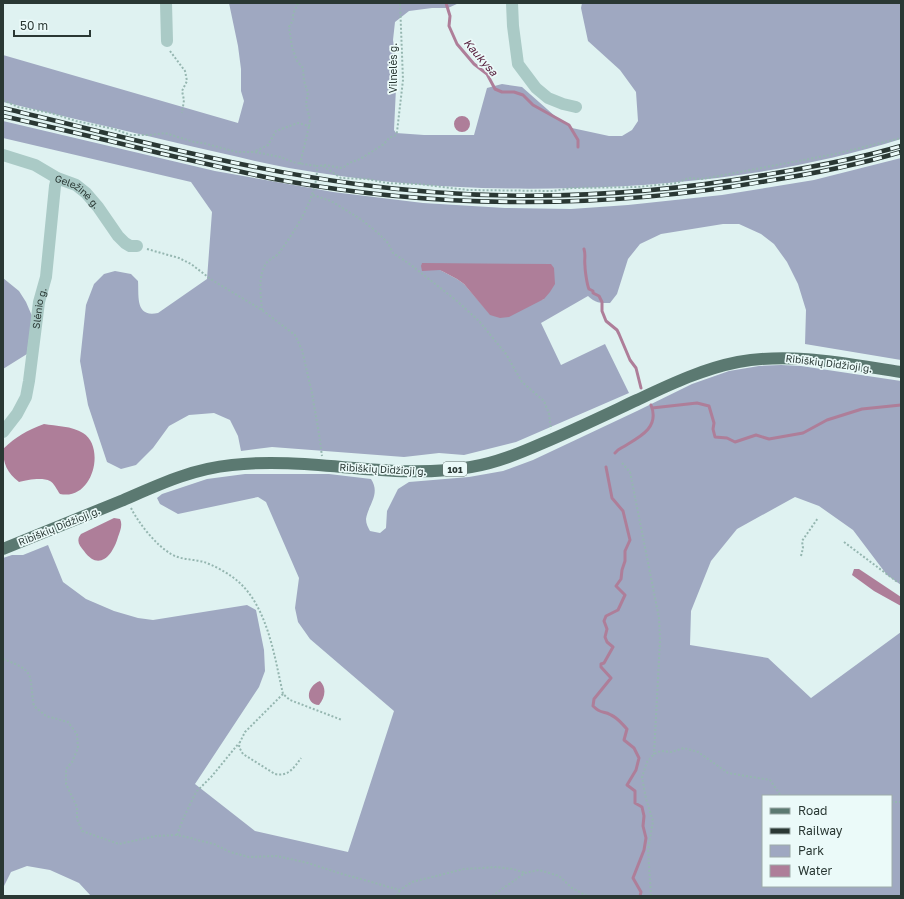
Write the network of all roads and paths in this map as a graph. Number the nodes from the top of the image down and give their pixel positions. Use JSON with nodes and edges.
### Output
{"nodes":[{"id":1,"x":166,"y":3,"type":"edge"},
{"id":2,"x":298,"y":3,"type":"edge"},
{"id":3,"x":400,"y":3,"type":"edge"},
{"id":4,"x":512,"y":3,"type":"edge"},
{"id":5,"x":167,"y":41,"type":"joint"},
{"id":6,"x":3,"y":100,"type":"edge"},
{"id":7,"x":576,"y":107,"type":"dead end"},
{"id":8,"x":182,"y":113,"type":"dead end"},
{"id":9,"x":309,"y":126,"type":"junction"},
{"id":10,"x":901,"y":138,"type":"edge"},
{"id":11,"x":255,"y":152,"type":"junction"},
{"id":12,"x":3,"y":155,"type":"edge"},
{"id":13,"x":300,"y":164,"type":"junction"},
{"id":14,"x":317,"y":166,"type":"junction"},
{"id":15,"x":323,"y":166,"type":"junction"},
{"id":16,"x":57,"y":178,"type":"junction"},
{"id":17,"x":313,"y":195,"type":"junction"},
{"id":18,"x":138,"y":246,"type":"joint"},
{"id":19,"x":262,"y":310,"type":"junction"},
{"id":20,"x":901,"y":372,"type":"edge"},
{"id":21,"x":3,"y":432,"type":"edge"},
{"id":22,"x":554,"y":438,"type":"junction"},
{"id":23,"x":622,"y":463,"type":"dead end"},
{"id":24,"x":322,"y":465,"type":"junction"},
{"id":25,"x":127,"y":498,"type":"junction"},
{"id":26,"x":818,"y":518,"type":"dead end"},
{"id":27,"x":844,"y":542,"type":"dead end"},
{"id":28,"x":3,"y":549,"type":"edge"},
{"id":29,"x":801,"y":556,"type":"dead end"},
{"id":30,"x":901,"y":582,"type":"edge"},
{"id":31,"x":3,"y":659,"type":"edge"},
{"id":32,"x":284,"y":694,"type":"junction"},
{"id":33,"x":342,"y":720,"type":"dead end"},
{"id":34,"x":240,"y":742,"type":"junction"},
{"id":35,"x":654,"y":754,"type":"junction"},
{"id":36,"x":301,"y":758,"type":"dead end"},
{"id":37,"x":780,"y":795,"type":"edge"},
{"id":38,"x":177,"y":835,"type":"junction"},
{"id":39,"x":525,"y":873,"type":"junction"},
{"id":40,"x":400,"y":890,"type":"junction"},
{"id":41,"x":397,"y":896,"type":"edge"},
{"id":42,"x":492,"y":896,"type":"edge"},
{"id":43,"x":588,"y":896,"type":"edge"},
{"id":44,"x":651,"y":896,"type":"edge"}],
"edges":[{"from":1,"to":5,"type":"street"},
{"from":2,"to":9,"type":"path"},
{"from":3,"to":15,"type":"path","name":"Vilnelės g."},
{"from":4,"to":7,"type":"street"},
{"from":5,"to":8,"type":"path"},
{"from":6,"to":11,"type":"path"},
{"from":9,"to":11,"type":"path"},
{"from":9,"to":13,"type":"path"},
{"from":10,"to":15,"type":"path"},
{"from":11,"to":13,"type":"path"},
{"from":12,"to":16,"type":"street","name":"Geležinė g."},
{"from":13,"to":14,"type":"path"},
{"from":14,"to":15,"type":"path"},
{"from":14,"to":17,"type":"path"},
{"from":16,"to":18,"type":"street","name":"Geležinė g."},
{"from":16,"to":21,"type":"street","name":"Slėnio g."},
{"from":17,"to":19,"type":"path"},
{"from":17,"to":22,"type":"path"},
{"from":18,"to":19,"type":"path"},
{"from":19,"to":24,"type":"path"},
{"from":20,"to":22,"type":"main road","name":"Ribiškių Didžioji g.","number":"101"},
{"from":22,"to":24,"type":"main road","name":"Ribiškių Didžioji g.","number":"101"},
{"from":23,"to":35,"type":"path"},
{"from":24,"to":25,"type":"main road","name":"Ribiškių Didžioji g.","number":"101"},
{"from":25,"to":28,"type":"main road","name":"Ribiškių Didžioji g.","number":"101"},
{"from":25,"to":32,"type":"path"},
{"from":26,"to":29,"type":"path"},
{"from":27,"to":30,"type":"path"},
{"from":31,"to":38,"type":"path"},
{"from":32,"to":33,"type":"path"},
{"from":32,"to":34,"type":"path"},
{"from":34,"to":36,"type":"path"},
{"from":34,"to":38,"type":"path"},
{"from":35,"to":37,"type":"path"},
{"from":35,"to":44,"type":"path"},
{"from":38,"to":40,"type":"path"},
{"from":39,"to":40,"type":"path"},
{"from":39,"to":42,"type":"path"},
{"from":39,"to":43,"type":"path"},
{"from":40,"to":41,"type":"path"}]}
